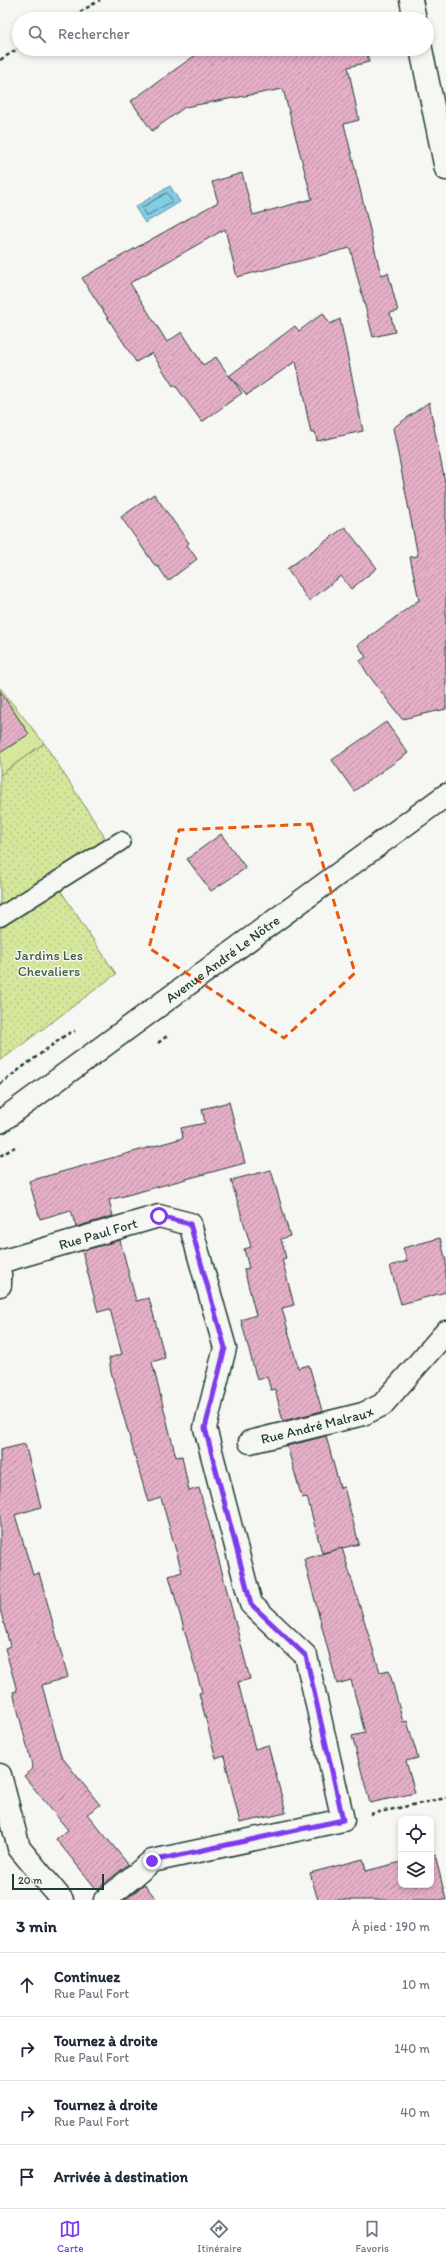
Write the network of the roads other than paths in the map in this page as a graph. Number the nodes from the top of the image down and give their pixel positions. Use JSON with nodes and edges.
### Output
{"nodes":[{"id":1,"x":411,"y":0,"type":"edge"},
{"id":2,"x":414,"y":12,"type":"edge"},
{"id":3,"x":422,"y":56,"type":"edge"},
{"id":4,"x":446,"y":169,"type":"edge"},
{"id":5,"x":446,"y":795,"type":"edge"},
{"id":6,"x":121,"y":841,"type":"dead end"},
{"id":7,"x":0,"y":917,"type":"edge"},
{"id":8,"x":0,"y":1122,"type":"edge"},
{"id":9,"x":0,"y":1262,"type":"edge"},
{"id":10,"x":0,"y":1274,"type":"edge"},
{"id":11,"x":0,"y":1285,"type":"edge"},
{"id":12,"x":446,"y":1332,"type":"edge"},
{"id":13,"x":250,"y":1442,"type":"dead end"},
{"id":14,"x":0,"y":1775,"type":"edge"},
{"id":15,"x":62,"y":1900,"type":"edge"},
{"id":16,"x":105,"y":1900,"type":"edge"}],
"edges":[{"from":1,"to":2,"type":"street"},
{"from":3,"to":4,"type":"street"},
{"from":5,"to":8,"type":"street","name":"Avenue André Le Nôtre"},
{"from":6,"to":7,"type":"lane"},
{"from":9,"to":16,"type":"street","name":"Rue Paul Fort"},
{"from":10,"to":11,"type":"street"},
{"from":12,"to":13,"type":"street","name":"Rue André Malraux"},
{"from":14,"to":15,"type":"street"}]}
